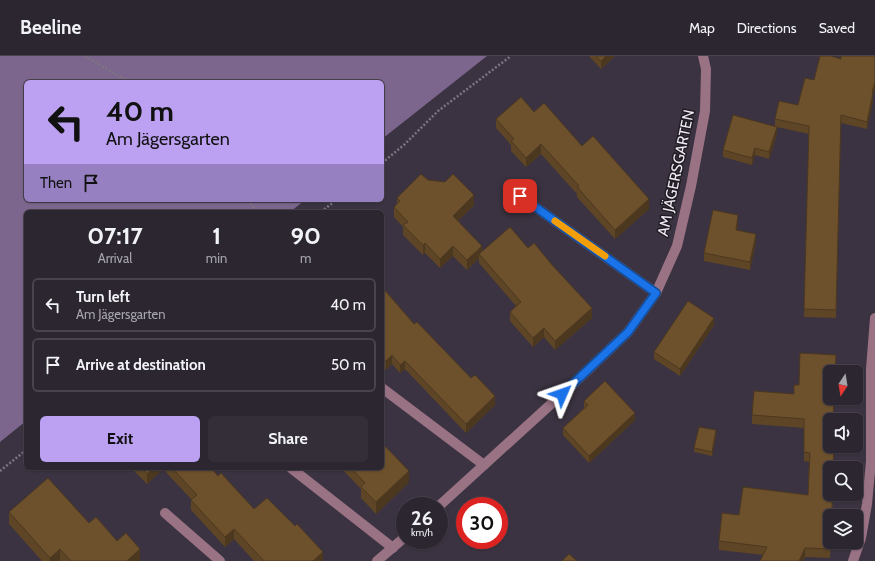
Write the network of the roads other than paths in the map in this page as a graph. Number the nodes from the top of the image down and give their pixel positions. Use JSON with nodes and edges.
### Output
{"nodes":[{"id":1,"x":703,"y":56,"type":"edge"},
{"id":2,"x":520,"y":196,"type":"dead end"},
{"id":3,"x":656,"y":293,"type":"junction"},
{"id":4,"x":875,"y":318,"type":"edge"},
{"id":5,"x":384,"y":390,"type":"edge"},
{"id":6,"x":484,"y":465,"type":"junction"},
{"id":7,"x":295,"y":470,"type":"edge"},
{"id":8,"x":448,"y":498,"type":"edge"},
{"id":9,"x":165,"y":513,"type":"dead end"},
{"id":10,"x":396,"y":545,"type":"edge"},
{"id":11,"x":393,"y":548,"type":"junction"},
{"id":12,"x":220,"y":561,"type":"edge"},
{"id":13,"x":377,"y":561,"type":"edge"},
{"id":14,"x":853,"y":561,"type":"edge"}],
"edges":[{"from":1,"to":3,"type":"street","name":"AM JÄGERSGARTEN"},
{"from":2,"to":3,"type":"street"},
{"from":3,"to":6,"type":"street","name":"AM JÄGERSGARTEN"},
{"from":4,"to":14,"type":"street"},
{"from":5,"to":6,"type":"street"},
{"from":6,"to":8,"type":"street","name":"AM JÄGERSGARTEN"},
{"from":7,"to":11,"type":"street"},
{"from":9,"to":12,"type":"street"},
{"from":10,"to":11,"type":"street"},
{"from":11,"to":13,"type":"street"}]}
